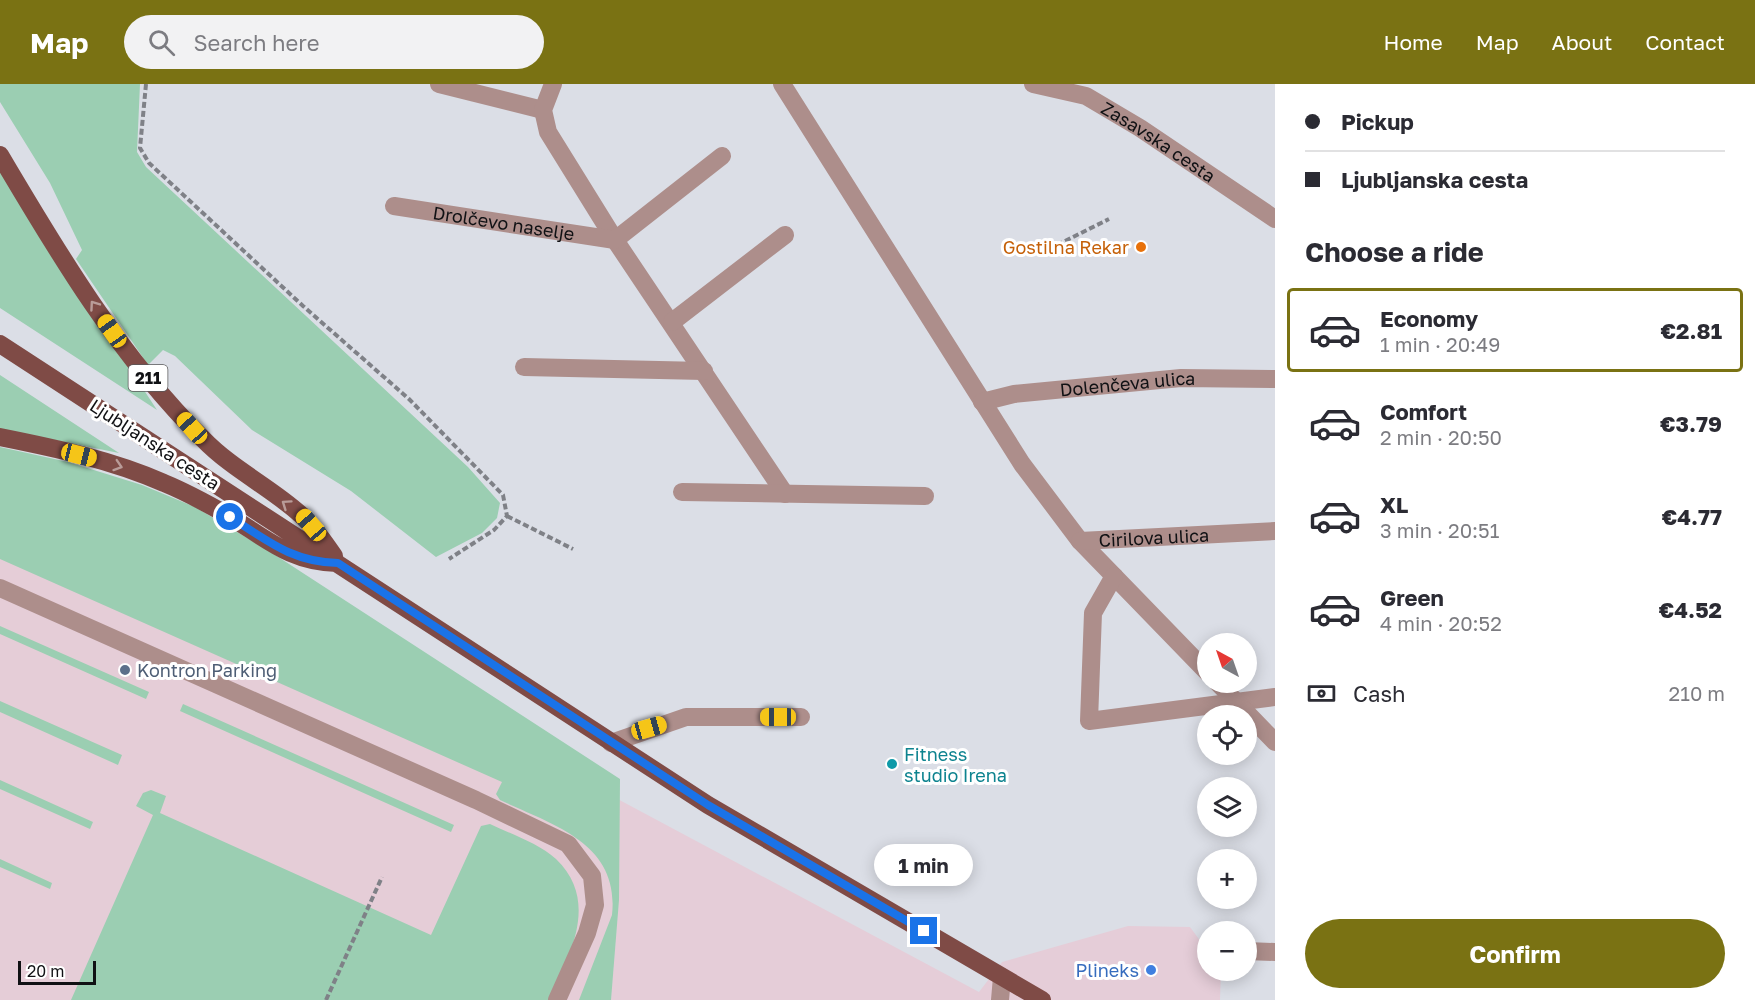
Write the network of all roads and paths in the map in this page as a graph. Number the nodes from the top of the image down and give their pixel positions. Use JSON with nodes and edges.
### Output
{"nodes":[{"id":1,"x":146,"y":84,"type":"edge"},
{"id":2,"x":439,"y":84,"type":"edge"},
{"id":3,"x":553,"y":84,"type":"edge"},
{"id":4,"x":782,"y":84,"type":"edge"},
{"id":5,"x":1033,"y":84,"type":"edge"},
{"id":6,"x":543,"y":110,"type":"junction"},
{"id":7,"x":0,"y":155,"type":"edge"},
{"id":8,"x":722,"y":156,"type":"dead end"},
{"id":9,"x":394,"y":206,"type":"dead end"},
{"id":10,"x":1109,"y":219,"type":"dead end"},
{"id":11,"x":1275,"y":219,"type":"edge"},
{"id":12,"x":785,"y":235,"type":"dead end"},
{"id":13,"x":615,"y":240,"type":"junction"},
{"id":14,"x":1057,"y":245,"type":"dead end"},
{"id":15,"x":672,"y":322,"type":"junction"},
{"id":16,"x":0,"y":344,"type":"edge"},
{"id":17,"x":524,"y":367,"type":"dead end"},
{"id":18,"x":704,"y":371,"type":"junction"},
{"id":19,"x":1275,"y":379,"type":"edge"},
{"id":20,"x":982,"y":402,"type":"junction"},
{"id":21,"x":0,"y":438,"type":"edge"},
{"id":22,"x":682,"y":492,"type":"dead end"},
{"id":23,"x":785,"y":494,"type":"junction"},
{"id":24,"x":925,"y":496,"type":"dead end"},
{"id":25,"x":507,"y":516,"type":"junction"},
{"id":26,"x":1275,"y":531,"type":"edge"},
{"id":27,"x":1080,"y":542,"type":"junction"},
{"id":28,"x":573,"y":549,"type":"dead end"},
{"id":29,"x":449,"y":559,"type":"dead end"},
{"id":30,"x":338,"y":563,"type":"junction"},
{"id":31,"x":1114,"y":576,"type":"junction"},
{"id":32,"x":0,"y":588,"type":"edge"},
{"id":33,"x":1197,"y":662,"type":"edge"},
{"id":34,"x":1227,"y":693,"type":"edge"},
{"id":35,"x":1275,"y":697,"type":"edge"},
{"id":36,"x":1235,"y":702,"type":"junction"},
{"id":37,"x":801,"y":717,"type":"dead end"},
{"id":38,"x":1275,"y":742,"type":"edge"},
{"id":39,"x":611,"y":743,"type":"junction"},
{"id":40,"x":382,"y":878,"type":"dead end"},
{"id":41,"x":1257,"y":951,"type":"edge"},
{"id":42,"x":1275,"y":952,"type":"edge"},
{"id":43,"x":1002,"y":977,"type":"junction"},
{"id":44,"x":326,"y":1000,"type":"edge"},
{"id":45,"x":557,"y":1000,"type":"edge"},
{"id":46,"x":1000,"y":1000,"type":"edge"},
{"id":47,"x":1042,"y":1000,"type":"edge"}],
"edges":[{"from":1,"to":25,"type":"path"},
{"from":2,"to":6,"type":"street"},
{"from":3,"to":6,"type":"street"},
{"from":4,"to":20,"type":"street"},
{"from":5,"to":11,"type":"street","name":"Zasavska cesta"},
{"from":6,"to":13,"type":"street","name":"Drolčevo naselje"},
{"from":30,"to":7,"type":"main road","number":"211","one_way":true},
{"from":8,"to":13,"type":"street"},
{"from":9,"to":13,"type":"street","name":"Drolčevo naselje"},
{"from":10,"to":14,"type":"path"},
{"from":12,"to":15,"type":"street"},
{"from":13,"to":15,"type":"street","name":"Drolčevo naselje"},
{"from":15,"to":18,"type":"street","name":"Drolčevo naselje"},
{"from":16,"to":30,"type":"main road","name":"Ljubljanska cesta","number":"211"},
{"from":17,"to":18,"type":"street"},
{"from":18,"to":23,"type":"street","name":"Drolčevo naselje"},
{"from":19,"to":20,"type":"street","name":"Dolenčeva ulica"},
{"from":20,"to":27,"type":"street"},
{"from":21,"to":30,"type":"main road","number":"211","one_way":true},
{"from":22,"to":23,"type":"street"},
{"from":23,"to":24,"type":"street"},
{"from":25,"to":28,"type":"path"},
{"from":25,"to":29,"type":"path"},
{"from":26,"to":27,"type":"street","name":"Cirilova ulica"},
{"from":27,"to":31,"type":"street","name":"Cirilova ulica"},
{"from":30,"to":39,"type":"main road","name":"Ljubljanska cesta","number":"211"},
{"from":31,"to":33,"type":"street","name":"Cirilova ulica"},
{"from":31,"to":36,"type":"street","name":"Cirilova ulica"},
{"from":32,"to":45,"type":"street"},
{"from":34,"to":36,"type":"street"},
{"from":35,"to":36,"type":"street"},
{"from":36,"to":38,"type":"street"},
{"from":37,"to":39,"type":"street"},
{"from":39,"to":43,"type":"main road","name":"Ljubljanska cesta","number":"211"},
{"from":40,"to":44,"type":"path"},
{"from":41,"to":42,"type":"street"},
{"from":43,"to":46,"type":"street"},
{"from":43,"to":47,"type":"main road","name":"Ljubljanska cesta","number":"211"}]}
